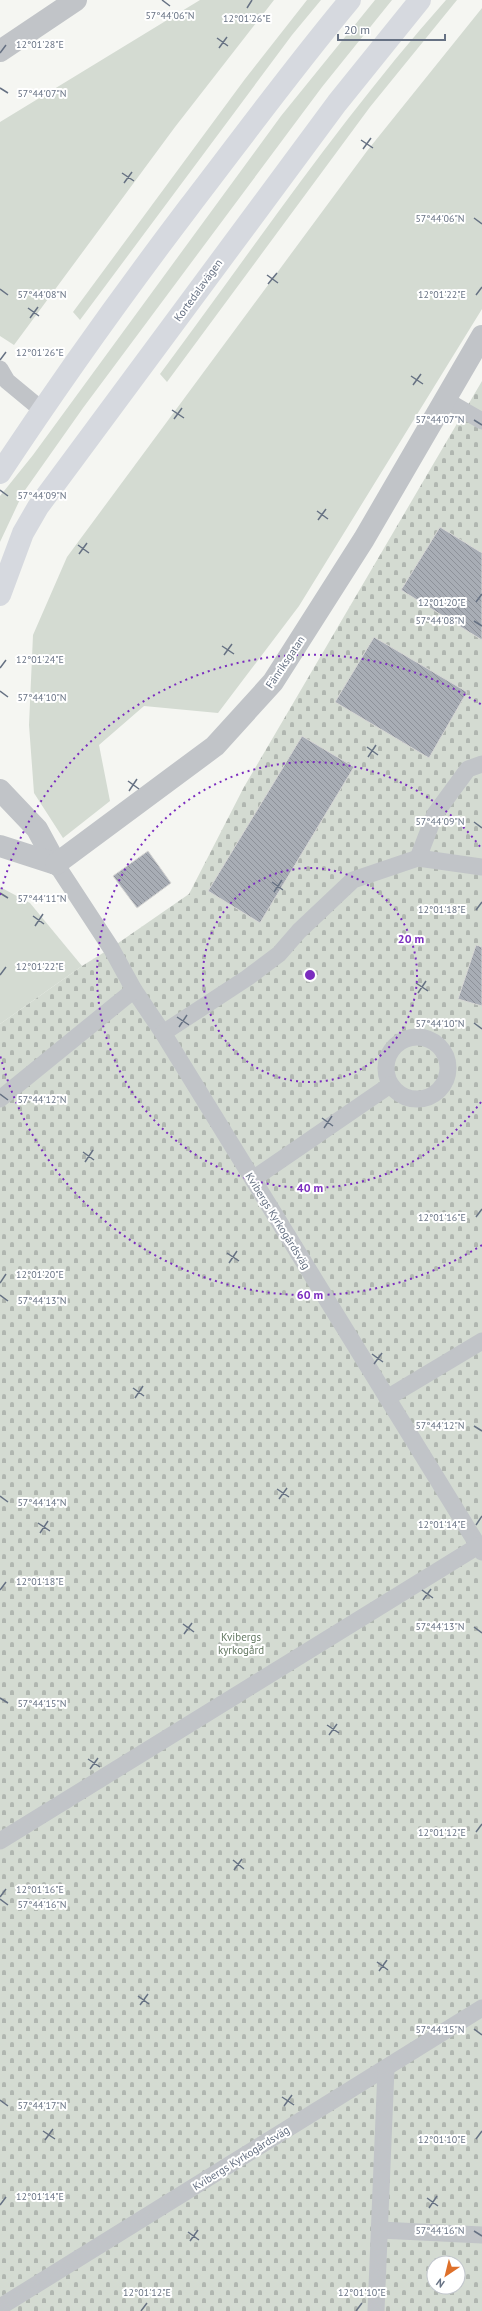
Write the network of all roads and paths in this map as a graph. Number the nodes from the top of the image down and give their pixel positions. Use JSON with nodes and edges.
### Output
{"nodes":[{"id":1,"x":76,"y":0,"type":"edge"},
{"id":2,"x":350,"y":0,"type":"edge"},
{"id":3,"x":420,"y":0,"type":"edge"},
{"id":4,"x":0,"y":52,"type":"edge"},
{"id":5,"x":482,"y":336,"type":"edge"},
{"id":6,"x":0,"y":370,"type":"edge"},
{"id":7,"x":444,"y":399,"type":"junction"},
{"id":8,"x":42,"y":410,"type":"junction"},
{"id":9,"x":482,"y":421,"type":"edge"},
{"id":10,"x":0,"y":473,"type":"edge"},
{"id":11,"x":0,"y":595,"type":"edge"},
{"id":12,"x":482,"y":764,"type":"edge"},
{"id":13,"x":0,"y":790,"type":"edge"},
{"id":14,"x":0,"y":846,"type":"edge"},
{"id":15,"x":418,"y":858,"type":"junction"},
{"id":16,"x":56,"y":864,"type":"junction"},
{"id":17,"x":482,"y":867,"type":"edge"},
{"id":18,"x":134,"y":990,"type":"junction"},
{"id":19,"x":163,"y":1033,"type":"junction"},
{"id":20,"x":390,"y":1085,"type":"dead end"},
{"id":21,"x":0,"y":1098,"type":"edge"},
{"id":22,"x":253,"y":1179,"type":"junction"},
{"id":23,"x":482,"y":1341,"type":"edge"},
{"id":24,"x":387,"y":1398,"type":"junction"},
{"id":25,"x":480,"y":1549,"type":"edge"},
{"id":26,"x":0,"y":1841,"type":"edge"},
{"id":27,"x":482,"y":2008,"type":"edge"},
{"id":28,"x":386,"y":2069,"type":"junction"},
{"id":29,"x":380,"y":2230,"type":"junction"},
{"id":30,"x":482,"y":2235,"type":"edge"},
{"id":31,"x":0,"y":2307,"type":"edge"},
{"id":32,"x":376,"y":2311,"type":"edge"}],
"edges":[{"from":1,"to":4,"type":"street"},
{"from":2,"to":8,"type":"main road"},
{"from":3,"to":11,"type":"main road","name":"Kortedalavägen"},
{"from":5,"to":7,"type":"street","name":"Fänriksgatan"},
{"from":6,"to":8,"type":"lane"},
{"from":7,"to":9,"type":"lane"},
{"from":7,"to":16,"type":"street","name":"Fänriksgatan"},
{"from":8,"to":10,"type":"main road"},
{"from":12,"to":15,"type":"lane"},
{"from":13,"to":16,"type":"street","name":"Kvibergs Kyrkogårdsväg"},
{"from":14,"to":16,"type":"street"},
{"from":15,"to":17,"type":"lane"},
{"from":15,"to":19,"type":"lane"},
{"from":16,"to":18,"type":"lane","name":"Kvibergs Kyrkogårdsväg"},
{"from":18,"to":19,"type":"lane","name":"Kvibergs Kyrkogårdsväg"},
{"from":18,"to":21,"type":"lane"},
{"from":19,"to":22,"type":"lane","name":"Kvibergs Kyrkogårdsväg"},
{"from":20,"to":22,"type":"lane"},
{"from":22,"to":24,"type":"lane","name":"Kvibergs Kyrkogårdsväg"},
{"from":23,"to":24,"type":"lane"},
{"from":24,"to":25,"type":"lane","name":"Kvibergs Kyrkogårdsväg"},
{"from":25,"to":26,"type":"lane"},
{"from":27,"to":28,"type":"lane","name":"Kvibergs Kyrkogårdsväg"},
{"from":28,"to":29,"type":"lane"},
{"from":28,"to":31,"type":"lane","name":"Kvibergs Kyrkogårdsväg"},
{"from":29,"to":30,"type":"lane"},
{"from":29,"to":32,"type":"lane"}]}
